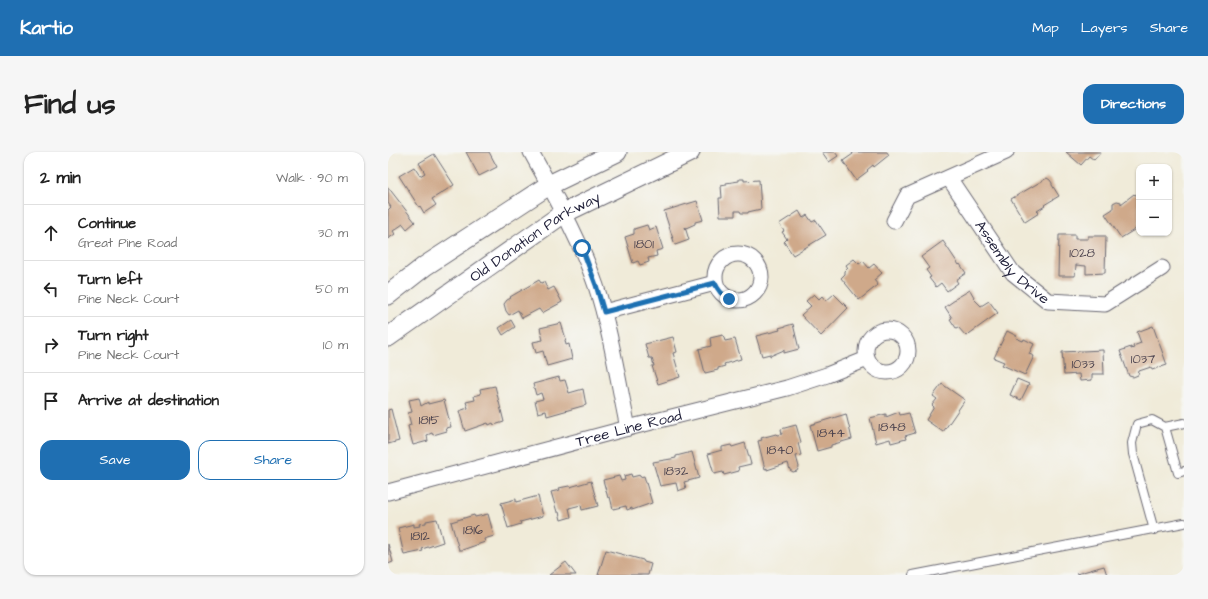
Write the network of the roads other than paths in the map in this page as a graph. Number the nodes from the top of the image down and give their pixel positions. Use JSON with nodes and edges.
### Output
{"nodes":[{"id":1,"x":531,"y":152,"type":"edge"},
{"id":2,"x":617,"y":152,"type":"edge"},
{"id":3,"x":690,"y":152,"type":"edge"},
{"id":4,"x":1006,"y":152,"type":"edge"},
{"id":5,"x":949,"y":178,"type":"junction"},
{"id":6,"x":549,"y":185,"type":"junction"},
{"id":7,"x":564,"y":213,"type":"junction"},
{"id":8,"x":894,"y":221,"type":"dead end"},
{"id":9,"x":1162,"y":268,"type":"dead end"},
{"id":10,"x":715,"y":283,"type":"dead end"},
{"id":11,"x":388,"y":295,"type":"edge"},
{"id":12,"x":604,"y":312,"type":"junction"},
{"id":13,"x":388,"y":337,"type":"edge"},
{"id":14,"x":867,"y":359,"type":"dead end"},
{"id":15,"x":1184,"y":423,"type":"edge"},
{"id":16,"x":1165,"y":427,"type":"junction"},
{"id":17,"x":628,"y":428,"type":"junction"},
{"id":18,"x":1184,"y":471,"type":"edge"},
{"id":19,"x":388,"y":492,"type":"edge"},
{"id":20,"x":1184,"y":524,"type":"edge"},
{"id":21,"x":1154,"y":530,"type":"junction"},
{"id":22,"x":913,"y":575,"type":"edge"}],
"edges":[{"from":1,"to":6,"type":"street"},
{"from":2,"to":6,"type":"street"},
{"from":3,"to":7,"type":"street","name":"Old Donation Parkway"},
{"from":4,"to":5,"type":"street"},
{"from":5,"to":8,"type":"street"},
{"from":5,"to":9,"type":"street","name":"Assembly Drive"},
{"from":6,"to":7,"type":"street"},
{"from":6,"to":11,"type":"street"},
{"from":7,"to":12,"type":"street"},
{"from":7,"to":13,"type":"street","name":"Old Donation Parkway"},
{"from":10,"to":12,"type":"street"},
{"from":12,"to":17,"type":"street"},
{"from":14,"to":17,"type":"street","name":"Tree Line Road"},
{"from":15,"to":16,"type":"lane"},
{"from":16,"to":18,"type":"lane"},
{"from":16,"to":21,"type":"lane"},
{"from":17,"to":19,"type":"street","name":"Tree Line Road"},
{"from":20,"to":21,"type":"lane"},
{"from":21,"to":22,"type":"lane"}]}
